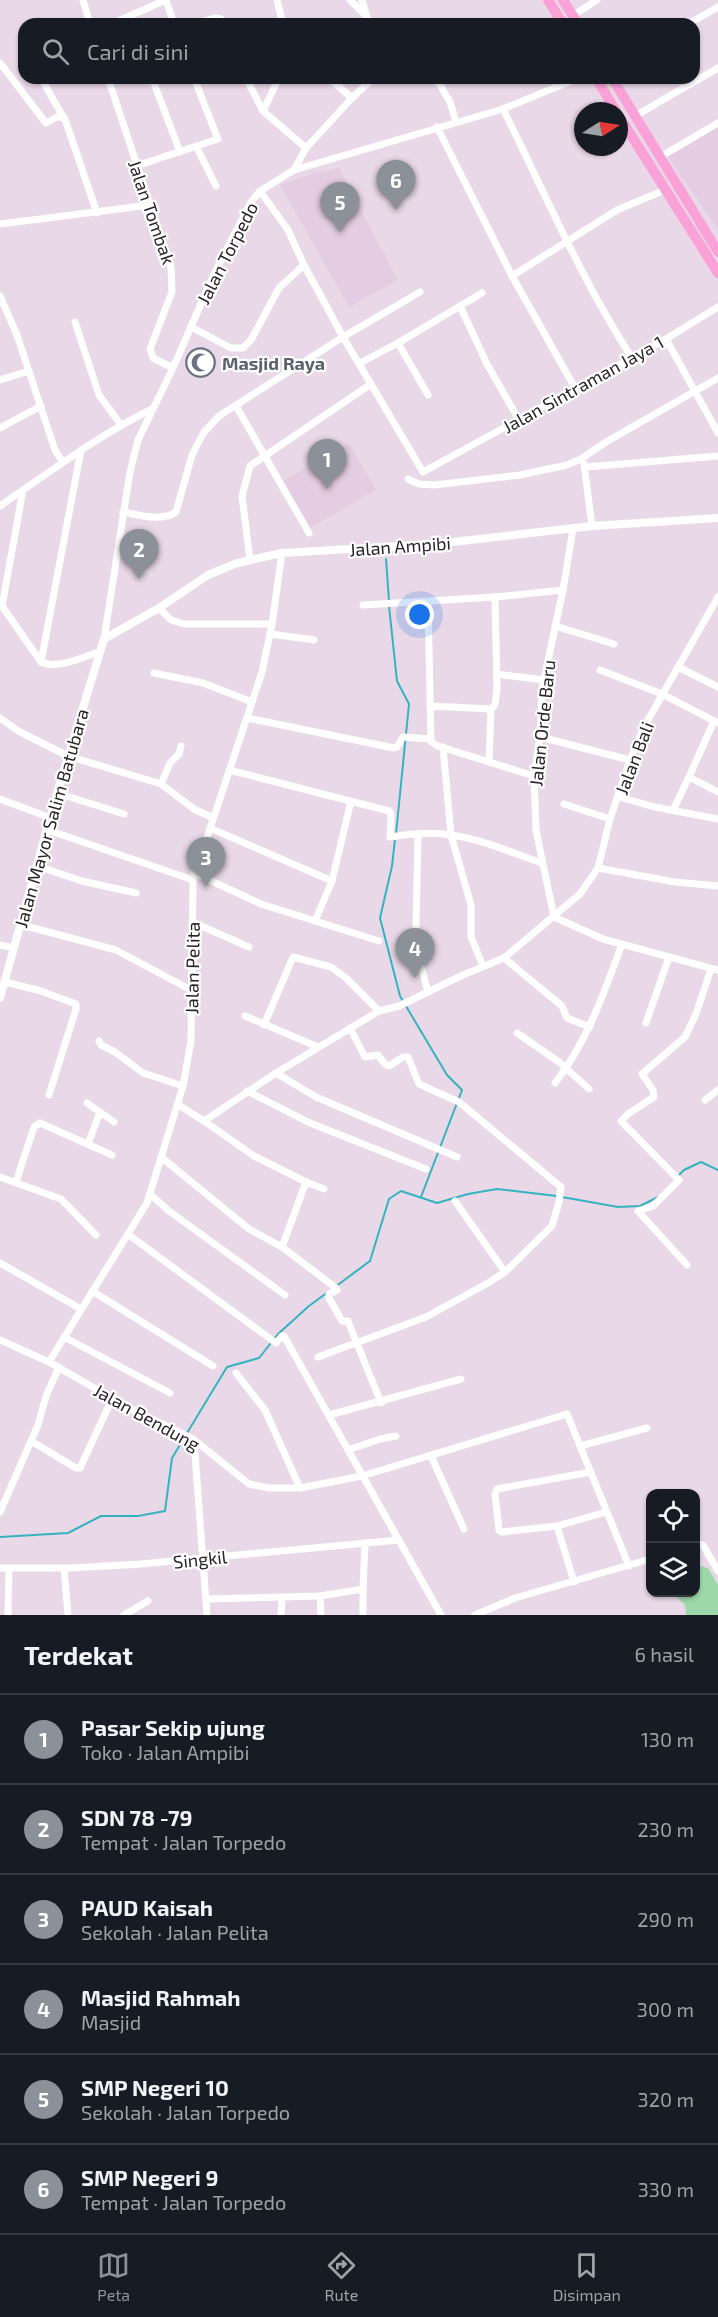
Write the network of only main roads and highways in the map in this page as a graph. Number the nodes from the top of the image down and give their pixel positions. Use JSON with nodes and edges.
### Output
{"nodes":[{"id":1,"x":548,"y":0,"type":"edge"},
{"id":2,"x":563,"y":0,"type":"edge"},
{"id":3,"x":559,"y":18,"type":"edge"},
{"id":4,"x":574,"y":18,"type":"edge"},
{"id":5,"x":600,"y":84,"type":"edge"},
{"id":6,"x":616,"y":84,"type":"edge"},
{"id":7,"x":611,"y":102,"type":"edge"},
{"id":8,"x":628,"y":131,"type":"edge"},
{"id":9,"x":718,"y":252,"type":"edge"},
{"id":10,"x":718,"y":273,"type":"edge"}],
"edges":[{"from":1,"to":3,"type":"highway"},
{"from":2,"to":4,"type":"highway"},
{"from":5,"to":7,"type":"highway"},
{"from":6,"to":9,"type":"highway"},
{"from":8,"to":10,"type":"highway"}]}
